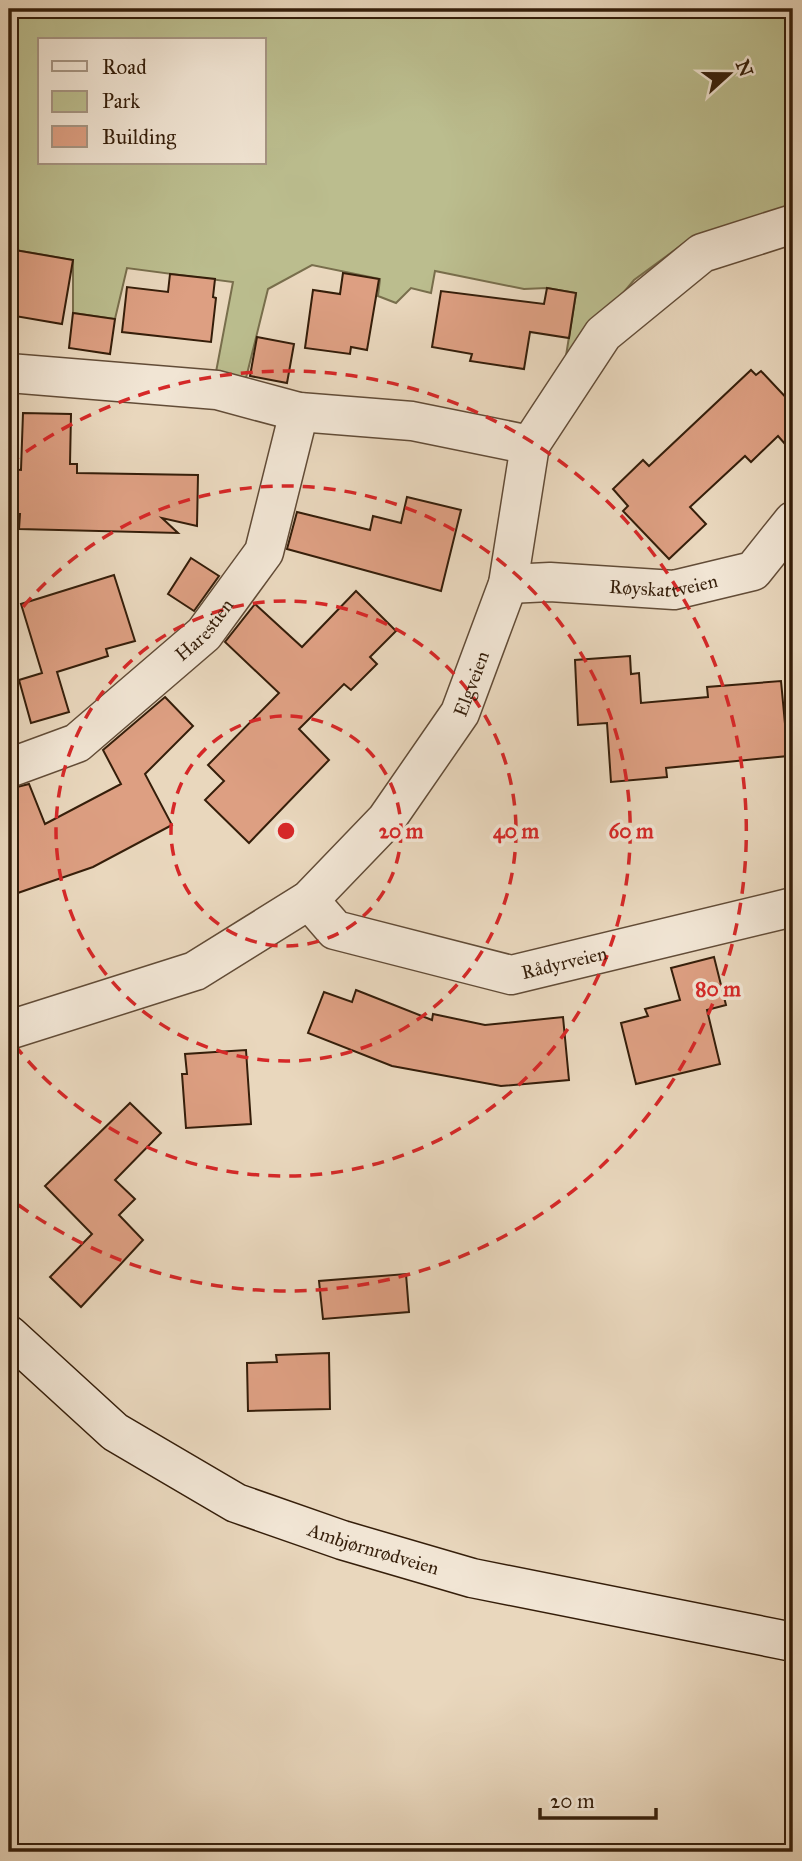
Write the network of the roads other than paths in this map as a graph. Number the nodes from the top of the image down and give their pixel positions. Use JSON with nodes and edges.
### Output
{"nodes":[{"id":1,"x":793,"y":224,"type":"edge"},
{"id":2,"x":9,"y":373,"type":"edge"},
{"id":3,"x":299,"y":412,"type":"junction"},
{"id":4,"x":530,"y":445,"type":"junction"},
{"id":5,"x":793,"y":521,"type":"edge"},
{"id":6,"x":508,"y":583,"type":"junction"},
{"id":7,"x":9,"y":768,"type":"edge"},
{"id":8,"x":309,"y":900,"type":"junction"},
{"id":9,"x":793,"y":907,"type":"edge"},
{"id":10,"x":9,"y":1030,"type":"edge"},
{"id":11,"x":9,"y":1335,"type":"edge"},
{"id":12,"x":793,"y":1642,"type":"edge"}],
"edges":[{"from":1,"to":4,"type":"street","name":"Elgveien"},
{"from":2,"to":3,"type":"street"},
{"from":3,"to":4,"type":"street"},
{"from":3,"to":7,"type":"street","name":"Harestien"},
{"from":4,"to":6,"type":"street","name":"Elgveien"},
{"from":5,"to":6,"type":"street","name":"Røyskattveien"},
{"from":6,"to":8,"type":"street","name":"Elgveien"},
{"from":8,"to":9,"type":"street","name":"Rådyrveien"},
{"from":8,"to":10,"type":"street","name":"Elgveien"},
{"from":11,"to":12,"type":"street","name":"Ambjørnrødveien"}]}
